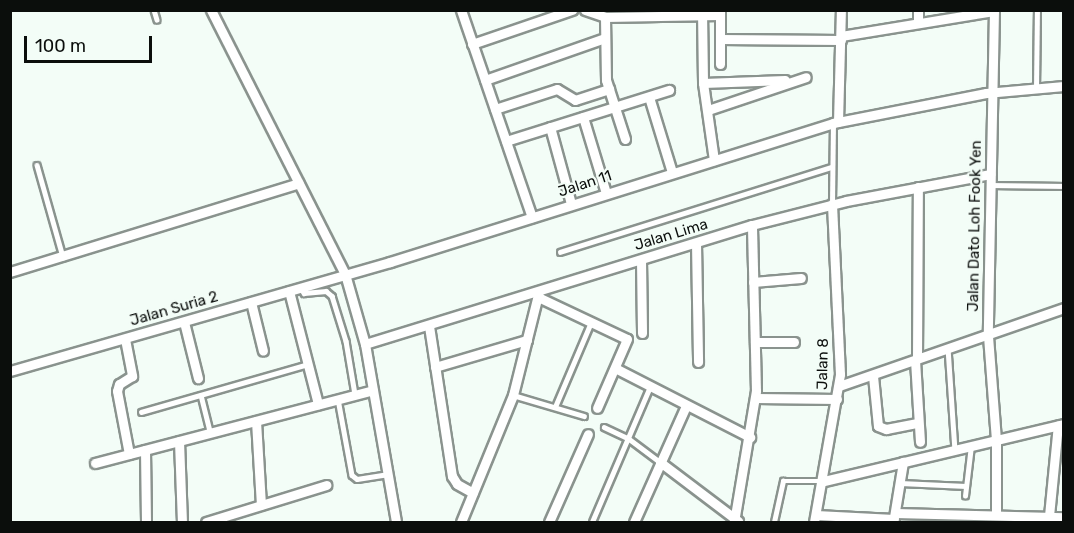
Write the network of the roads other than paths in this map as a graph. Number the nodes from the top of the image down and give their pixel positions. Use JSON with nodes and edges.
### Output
{"nodes":[{"id":1,"x":154,"y":10,"type":"edge"},
{"id":2,"x":212,"y":10,"type":"edge"},
{"id":3,"x":474,"y":10,"type":"edge"},
{"id":4,"x":572,"y":10,"type":"edge"},
{"id":5,"x":841,"y":10,"type":"edge"},
{"id":6,"x":918,"y":10,"type":"edge"},
{"id":7,"x":1037,"y":10,"type":"edge"},
{"id":8,"x":994,"y":11,"type":"edge"},
{"id":9,"x":462,"y":12,"type":"edge"},
{"id":10,"x":590,"y":12,"type":"edge"},
{"id":11,"x":702,"y":13,"type":"edge"},
{"id":12,"x":720,"y":13,"type":"edge"},
{"id":13,"x":955,"y":13,"type":"edge"},
{"id":14,"x":623,"y":14,"type":"edge"},
{"id":15,"x":659,"y":14,"type":"edge"},
{"id":16,"x":605,"y":17,"type":"junction"},
{"id":17,"x":157,"y":20,"type":"dead end"},
{"id":18,"x":918,"y":22,"type":"junction"},
{"id":19,"x":605,"y":38,"type":"junction"},
{"id":20,"x":841,"y":38,"type":"junction"},
{"id":21,"x":720,"y":39,"type":"junction"},
{"id":22,"x":472,"y":44,"type":"junction"},
{"id":23,"x":720,"y":64,"type":"dead end"},
{"id":24,"x":806,"y":77,"type":"dead end"},
{"id":25,"x":485,"y":80,"type":"junction"},
{"id":26,"x":794,"y":80,"type":"junction"},
{"id":27,"x":703,"y":83,"type":"junction"},
{"id":28,"x":1064,"y":86,"type":"edge"},
{"id":29,"x":609,"y":89,"type":"junction"},
{"id":30,"x":1036,"y":89,"type":"junction"},
{"id":31,"x":669,"y":90,"type":"dead end"},
{"id":32,"x":992,"y":93,"type":"junction"},
{"id":33,"x":649,"y":97,"type":"junction"},
{"id":34,"x":616,"y":107,"type":"junction"},
{"id":35,"x":495,"y":110,"type":"junction"},
{"id":36,"x":708,"y":110,"type":"junction"},
{"id":37,"x":583,"y":117,"type":"junction"},
{"id":38,"x":836,"y":122,"type":"junction"},
{"id":39,"x":550,"y":127,"type":"junction"},
{"id":40,"x":625,"y":139,"type":"dead end"},
{"id":41,"x":506,"y":141,"type":"junction"},
{"id":42,"x":714,"y":160,"type":"junction"},
{"id":43,"x":37,"y":165,"type":"dead end"},
{"id":44,"x":832,"y":167,"type":"junction"},
{"id":45,"x":672,"y":172,"type":"junction"},
{"id":46,"x":990,"y":174,"type":"junction"},
{"id":47,"x":299,"y":183,"type":"junction"},
{"id":48,"x":990,"y":185,"type":"junction"},
{"id":49,"x":1064,"y":186,"type":"edge"},
{"id":50,"x":918,"y":187,"type":"junction"},
{"id":51,"x":606,"y":193,"type":"junction"},
{"id":52,"x":571,"y":204,"type":"junction"},
{"id":53,"x":832,"y":204,"type":"junction"},
{"id":54,"x":532,"y":217,"type":"junction"},
{"id":55,"x":752,"y":225,"type":"junction"},
{"id":56,"x":696,"y":243,"type":"junction"},
{"id":57,"x":560,"y":252,"type":"dead end"},
{"id":58,"x":63,"y":257,"type":"junction"},
{"id":59,"x":641,"y":260,"type":"junction"},
{"id":60,"x":10,"y":272,"type":"edge"},
{"id":61,"x":345,"y":274,"type":"junction"},
{"id":62,"x":801,"y":278,"type":"dead end"},
{"id":63,"x":753,"y":282,"type":"junction"},
{"id":64,"x":301,"y":288,"type":"junction"},
{"id":65,"x":289,"y":291,"type":"junction"},
{"id":66,"x":538,"y":294,"type":"junction"},
{"id":67,"x":251,"y":302,"type":"junction"},
{"id":68,"x":1064,"y":308,"type":"edge"},
{"id":69,"x":183,"y":321,"type":"junction"},
{"id":70,"x":591,"y":322,"type":"junction"},
{"id":71,"x":429,"y":326,"type":"junction"},
{"id":72,"x":642,"y":333,"type":"dead end"},
{"id":73,"x":988,"y":336,"type":"junction"},
{"id":74,"x":125,"y":339,"type":"junction"},
{"id":75,"x":527,"y":340,"type":"junction"},
{"id":76,"x":755,"y":342,"type":"junction"},
{"id":77,"x":794,"y":342,"type":"dead end"},
{"id":78,"x":365,"y":344,"type":"junction"},
{"id":79,"x":948,"y":348,"type":"junction"},
{"id":80,"x":263,"y":351,"type":"dead end"},
{"id":81,"x":916,"y":360,"type":"junction"},
{"id":82,"x":698,"y":362,"type":"dead end"},
{"id":83,"x":308,"y":364,"type":"junction"},
{"id":84,"x":435,"y":367,"type":"junction"},
{"id":85,"x":615,"y":368,"type":"junction"},
{"id":86,"x":10,"y":371,"type":"edge"},
{"id":87,"x":873,"y":376,"type":"junction"},
{"id":88,"x":198,"y":378,"type":"dead end"},
{"id":89,"x":839,"y":386,"type":"junction"},
{"id":90,"x":650,"y":387,"type":"junction"},
{"id":91,"x":373,"y":390,"type":"junction"},
{"id":92,"x":355,"y":394,"type":"junction"},
{"id":93,"x":201,"y":395,"type":"junction"},
{"id":94,"x":513,"y":395,"type":"junction"},
{"id":95,"x":756,"y":398,"type":"junction"},
{"id":96,"x":338,"y":399,"type":"junction"},
{"id":97,"x":837,"y":399,"type":"junction"},
{"id":98,"x":318,"y":404,"type":"junction"},
{"id":99,"x":686,"y":406,"type":"junction"},
{"id":100,"x":555,"y":407,"type":"junction"},
{"id":101,"x":597,"y":408,"type":"dead end"},
{"id":102,"x":141,"y":412,"type":"dead end"},
{"id":103,"x":584,"y":416,"type":"dead end"},
{"id":104,"x":256,"y":421,"type":"junction"},
{"id":105,"x":917,"y":423,"type":"junction"},
{"id":106,"x":1061,"y":425,"type":"edge"},
{"id":107,"x":604,"y":426,"type":"dead end"},
{"id":108,"x":210,"y":432,"type":"junction"},
{"id":109,"x":588,"y":434,"type":"dead end"},
{"id":110,"x":750,"y":437,"type":"junction"},
{"id":111,"x":628,"y":438,"type":"junction"},
{"id":112,"x":179,"y":441,"type":"junction"},
{"id":113,"x":996,"y":441,"type":"junction"},
{"id":114,"x":920,"y":442,"type":"dead end"},
{"id":115,"x":971,"y":446,"type":"junction"},
{"id":116,"x":145,"y":450,"type":"junction"},
{"id":117,"x":955,"y":450,"type":"junction"},
{"id":118,"x":129,"y":454,"type":"junction"},
{"id":119,"x":660,"y":462,"type":"junction"},
{"id":120,"x":903,"y":462,"type":"junction"},
{"id":121,"x":95,"y":463,"type":"dead end"},
{"id":122,"x":387,"y":474,"type":"junction"},
{"id":123,"x":824,"y":481,"type":"junction"},
{"id":124,"x":900,"y":483,"type":"junction"},
{"id":125,"x":326,"y":484,"type":"dead end"},
{"id":126,"x":966,"y":486,"type":"junction"},
{"id":127,"x":473,"y":492,"type":"junction"},
{"id":128,"x":965,"y":496,"type":"dead end"},
{"id":129,"x":261,"y":505,"type":"junction"},
{"id":130,"x":996,"y":515,"type":"junction"},
{"id":131,"x":1049,"y":516,"type":"junction"},
{"id":132,"x":1064,"y":517,"type":"edge"},
{"id":133,"x":894,"y":518,"type":"edge"},
{"id":134,"x":815,"y":519,"type":"edge"},
{"id":135,"x":1034,"y":519,"type":"edge"},
{"id":136,"x":852,"y":520,"type":"edge"},
{"id":137,"x":736,"y":521,"type":"edge"},
{"id":138,"x":146,"y":522,"type":"edge"},
{"id":139,"x":182,"y":522,"type":"edge"},
{"id":140,"x":206,"y":522,"type":"edge"},
{"id":141,"x":396,"y":522,"type":"edge"},
{"id":142,"x":461,"y":522,"type":"edge"},
{"id":143,"x":549,"y":522,"type":"edge"},
{"id":144,"x":592,"y":522,"type":"edge"},
{"id":145,"x":634,"y":522,"type":"edge"},
{"id":146,"x":774,"y":522,"type":"edge"}],
"edges":[{"from":1,"to":17,"type":"lane"},
{"from":2,"to":47,"type":"street"},
{"from":3,"to":9,"type":"street"},
{"from":4,"to":22,"type":"street"},
{"from":5,"to":20,"type":"street"},
{"from":6,"to":18,"type":"street"},
{"from":7,"to":30,"type":"lane"},
{"from":8,"to":13,"type":"street"},
{"from":8,"to":32,"type":"street","name":"Jalan Dato Loh Fook Yen"},
{"from":9,"to":22,"type":"street"},
{"from":10,"to":16,"type":"street"},
{"from":11,"to":12,"type":"street"},
{"from":11,"to":15,"type":"street"},
{"from":11,"to":27,"type":"street"},
{"from":12,"to":21,"type":"street"},
{"from":13,"to":18,"type":"street"},
{"from":14,"to":15,"type":"street"},
{"from":14,"to":16,"type":"street"},
{"from":16,"to":19,"type":"street"},
{"from":18,"to":20,"type":"street"},
{"from":19,"to":25,"type":"street"},
{"from":19,"to":29,"type":"street"},
{"from":20,"to":21,"type":"street"},
{"from":20,"to":38,"type":"street"},
{"from":21,"to":23,"type":"street"},
{"from":22,"to":25,"type":"street"},
{"from":24,"to":26,"type":"street"},
{"from":25,"to":35,"type":"street"},
{"from":26,"to":27,"type":"street"},
{"from":26,"to":36,"type":"street"},
{"from":27,"to":36,"type":"street"},
{"from":28,"to":30,"type":"street","name":"Jalan 11"},
{"from":29,"to":34,"type":"street"},
{"from":29,"to":35,"type":"street"},
{"from":30,"to":32,"type":"street","name":"Jalan 11"},
{"from":31,"to":33,"type":"street"},
{"from":32,"to":38,"type":"street","name":"Jalan 11"},
{"from":32,"to":46,"type":"street","name":"Jalan Dato Loh Fook Yen"},
{"from":33,"to":34,"type":"street"},
{"from":33,"to":45,"type":"street"},
{"from":34,"to":37,"type":"street"},
{"from":34,"to":40,"type":"street"},
{"from":35,"to":41,"type":"street"},
{"from":36,"to":42,"type":"street"},
{"from":37,"to":39,"type":"street"},
{"from":37,"to":51,"type":"street"},
{"from":38,"to":42,"type":"street","name":"Jalan 11"},
{"from":38,"to":44,"type":"lane"},
{"from":39,"to":41,"type":"street"},
{"from":39,"to":52,"type":"street"},
{"from":41,"to":54,"type":"street"},
{"from":42,"to":45,"type":"street","name":"Jalan 11"},
{"from":43,"to":58,"type":"lane"},
{"from":44,"to":53,"type":"lane"},
{"from":44,"to":57,"type":"lane"},
{"from":45,"to":51,"type":"street","name":"Jalan 11"},
{"from":46,"to":48,"type":"street","name":"Jalan Dato Loh Fook Yen"},
{"from":46,"to":50,"type":"street","name":"Jalan Lima"},
{"from":47,"to":58,"type":"street"},
{"from":47,"to":61,"type":"street"},
{"from":48,"to":49,"type":"lane"},
{"from":48,"to":73,"type":"street","name":"Jalan Dato Loh Fook Yen"},
{"from":50,"to":53,"type":"street","name":"Jalan Lima"},
{"from":50,"to":81,"type":"street"},
{"from":51,"to":52,"type":"street","name":"Jalan 11"},
{"from":52,"to":54,"type":"street","name":"Jalan 11"},
{"from":53,"to":55,"type":"street","name":"Jalan Lima"},
{"from":53,"to":89,"type":"street","name":"Jalan 8"},
{"from":54,"to":61,"type":"street","name":"Jalan 11"},
{"from":55,"to":56,"type":"street","name":"Jalan Lima"},
{"from":55,"to":63,"type":"street"},
{"from":56,"to":59,"type":"street","name":"Jalan Lima"},
{"from":56,"to":82,"type":"street"},
{"from":58,"to":60,"type":"street"},
{"from":59,"to":66,"type":"street","name":"Jalan Lima"},
{"from":59,"to":72,"type":"street"},
{"from":61,"to":64,"type":"street","name":"Jalan Suria 2"},
{"from":61,"to":78,"type":"street"},
{"from":62,"to":63,"type":"street"},
{"from":63,"to":76,"type":"street"},
{"from":64,"to":65,"type":"street","name":"Jalan Suria 2"},
{"from":64,"to":92,"type":"lane"},
{"from":65,"to":67,"type":"street","name":"Jalan Suria 2"},
{"from":65,"to":83,"type":"street"},
{"from":66,"to":70,"type":"street"},
{"from":66,"to":71,"type":"street","name":"Jalan Lima"},
{"from":66,"to":75,"type":"street"},
{"from":67,"to":69,"type":"street","name":"Jalan Suria 2"},
{"from":67,"to":80,"type":"street"},
{"from":68,"to":73,"type":"street"},
{"from":69,"to":74,"type":"street","name":"Jalan Suria 2"},
{"from":69,"to":88,"type":"street"},
{"from":70,"to":85,"type":"street"},
{"from":70,"to":100,"type":"lane"},
{"from":71,"to":78,"type":"street","name":"Jalan Lima"},
{"from":71,"to":84,"type":"street"},
{"from":73,"to":79,"type":"street"},
{"from":73,"to":113,"type":"street","name":"Jalan Dato Loh Fook Yen"},
{"from":74,"to":86,"type":"street","name":"Jalan Suria 2"},
{"from":74,"to":118,"type":"street"},
{"from":75,"to":84,"type":"street"},
{"from":75,"to":94,"type":"street"},
{"from":76,"to":77,"type":"street"},
{"from":76,"to":95,"type":"street"},
{"from":78,"to":91,"type":"street"},
{"from":79,"to":81,"type":"street"},
{"from":79,"to":117,"type":"lane"},
{"from":81,"to":87,"type":"street"},
{"from":81,"to":105,"type":"street"},
{"from":83,"to":93,"type":"lane"},
{"from":83,"to":98,"type":"street"},
{"from":84,"to":127,"type":"street"},
{"from":85,"to":90,"type":"street"},
{"from":85,"to":101,"type":"street"},
{"from":87,"to":89,"type":"street"},
{"from":87,"to":105,"type":"street"},
{"from":89,"to":97,"type":"street","name":"Jalan 8"},
{"from":90,"to":99,"type":"street"},
{"from":90,"to":111,"type":"lane"},
{"from":91,"to":92,"type":"street"},
{"from":91,"to":122,"type":"street"},
{"from":92,"to":96,"type":"street"},
{"from":93,"to":102,"type":"lane"},
{"from":93,"to":108,"type":"lane"},
{"from":94,"to":100,"type":"lane"},
{"from":94,"to":127,"type":"street"},
{"from":95,"to":97,"type":"street"},
{"from":95,"to":110,"type":"street"},
{"from":96,"to":98,"type":"street"},
{"from":96,"to":122,"type":"lane"},
{"from":97,"to":123,"type":"street","name":"Jalan 8"},
{"from":98,"to":104,"type":"street"},
{"from":99,"to":110,"type":"street"},
{"from":99,"to":119,"type":"street"},
{"from":100,"to":103,"type":"lane"},
{"from":104,"to":108,"type":"street"},
{"from":104,"to":129,"type":"street"},
{"from":105,"to":114,"type":"street"},
{"from":106,"to":113,"type":"street"},
{"from":106,"to":131,"type":"street"},
{"from":107,"to":111,"type":"lane"},
{"from":108,"to":112,"type":"street"},
{"from":109,"to":143,"type":"street"},
{"from":110,"to":137,"type":"street"},
{"from":111,"to":119,"type":"lane"},
{"from":111,"to":144,"type":"lane"},
{"from":112,"to":116,"type":"street"},
{"from":112,"to":139,"type":"street"},
{"from":113,"to":115,"type":"street"},
{"from":113,"to":130,"type":"street","name":"Jalan Dato Loh Fook Yen"},
{"from":115,"to":117,"type":"street"},
{"from":115,"to":126,"type":"lane"},
{"from":116,"to":118,"type":"street"},
{"from":116,"to":138,"type":"street"},
{"from":117,"to":120,"type":"street"},
{"from":118,"to":121,"type":"street"},
{"from":119,"to":137,"type":"street"},
{"from":119,"to":145,"type":"street"},
{"from":120,"to":123,"type":"street"},
{"from":120,"to":124,"type":"street"},
{"from":122,"to":141,"type":"street"},
{"from":123,"to":134,"type":"street","name":"Jalan 8"},
{"from":123,"to":146,"type":"lane"},
{"from":124,"to":126,"type":"lane"},
{"from":124,"to":133,"type":"street"},
{"from":125,"to":129,"type":"street"},
{"from":126,"to":128,"type":"lane"},
{"from":127,"to":142,"type":"street"},
{"from":129,"to":140,"type":"street"},
{"from":130,"to":133,"type":"street"},
{"from":130,"to":135,"type":"street"},
{"from":131,"to":132,"type":"street"},
{"from":131,"to":135,"type":"street"},
{"from":133,"to":136,"type":"street"},
{"from":134,"to":136,"type":"street"}]}
